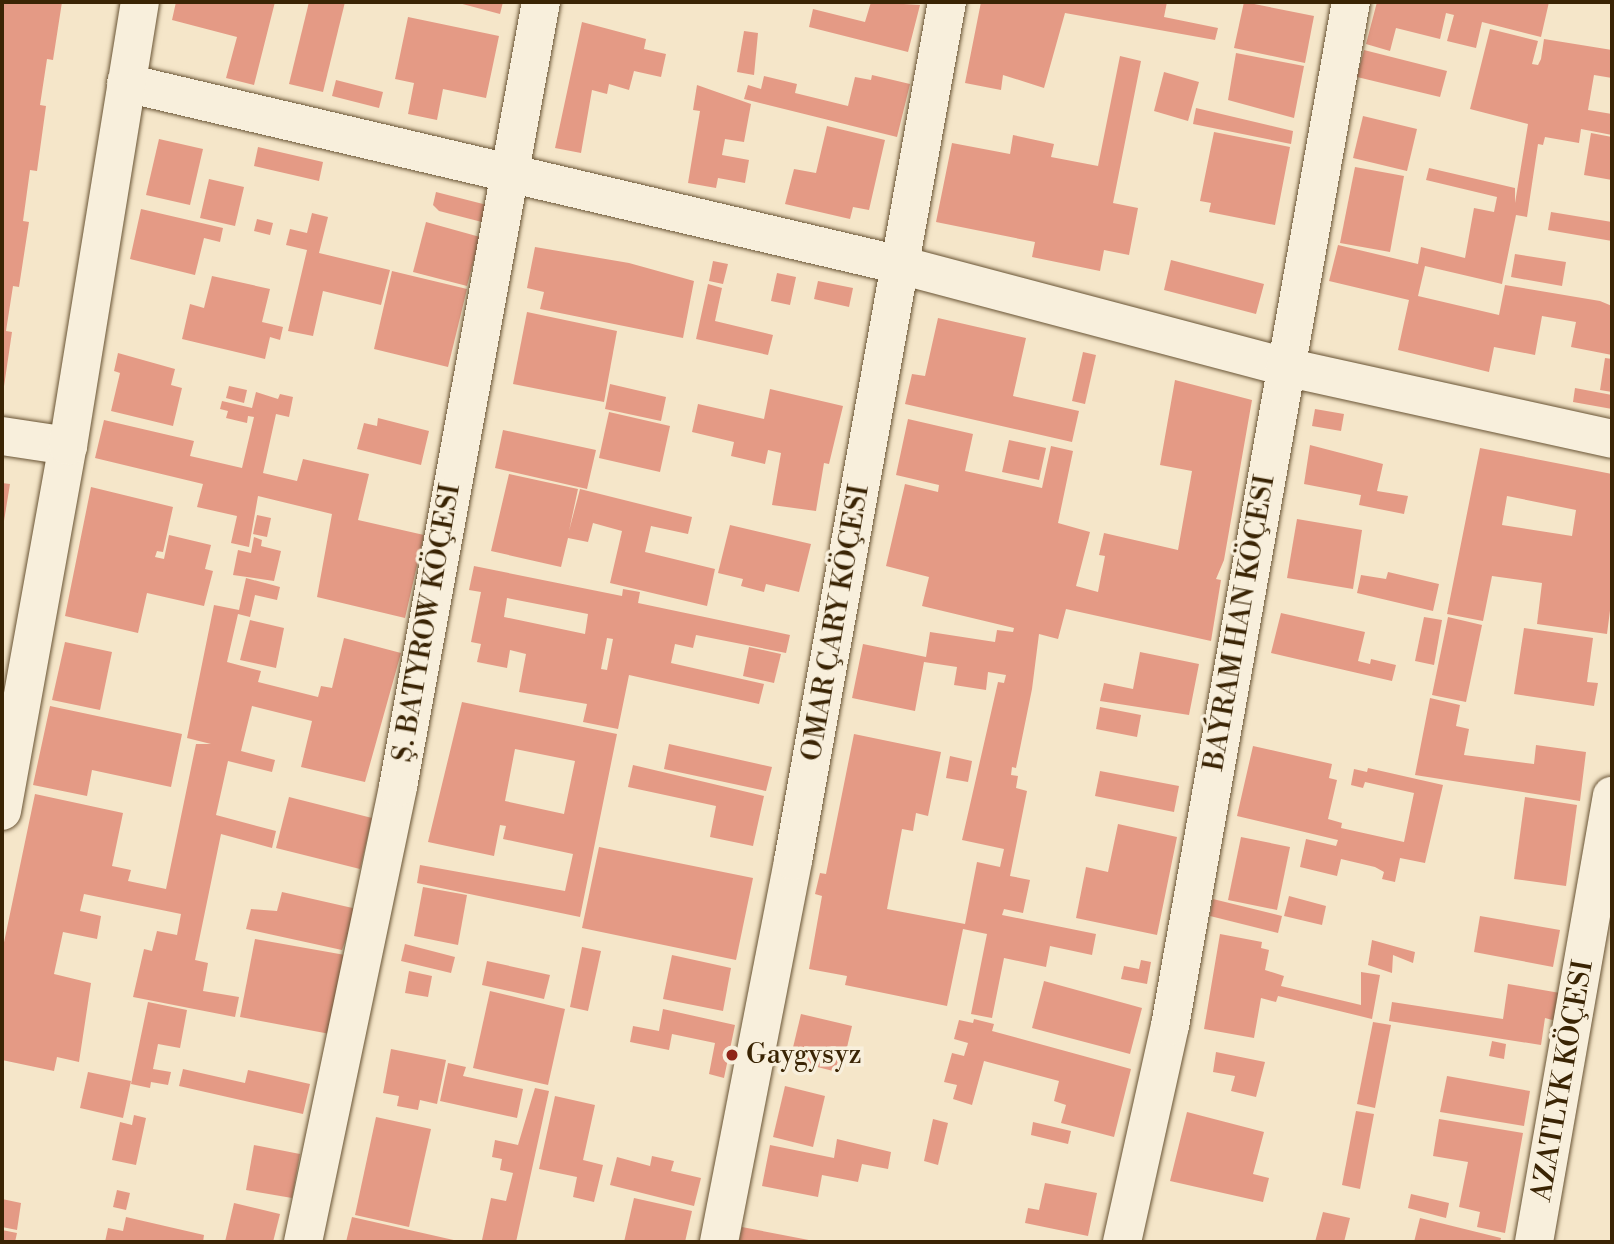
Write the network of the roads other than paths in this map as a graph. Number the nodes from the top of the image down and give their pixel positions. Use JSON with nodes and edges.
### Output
{"nodes":[{"id":1,"x":140,"y":2,"type":"edge"},
{"id":2,"x":541,"y":2,"type":"edge"},
{"id":3,"x":947,"y":2,"type":"edge"},
{"id":4,"x":1351,"y":2,"type":"edge"},
{"id":5,"x":126,"y":83,"type":"junction"},
{"id":6,"x":506,"y":175,"type":"junction"},
{"id":7,"x":901,"y":265,"type":"junction"},
{"id":8,"x":1285,"y":367,"type":"junction"},
{"id":9,"x":2,"y":436,"type":"edge"},
{"id":10,"x":1612,"y":439,"type":"edge"},
{"id":11,"x":68,"y":446,"type":"junction"},
{"id":12,"x":1612,"y":796,"type":"edge"},
{"id":13,"x":2,"y":811,"type":"edge"},
{"id":14,"x":303,"y":1242,"type":"edge"},
{"id":15,"x":719,"y":1242,"type":"edge"},
{"id":16,"x":1122,"y":1242,"type":"edge"},
{"id":17,"x":1534,"y":1242,"type":"edge"}],
"edges":[{"from":1,"to":5,"type":"street"},
{"from":2,"to":6,"type":"street","name":"Ş. BATYROW KÖÇESI"},
{"from":3,"to":7,"type":"street","name":"OMAR ÇARY KÖÇESI"},
{"from":4,"to":8,"type":"street","name":"BAÝRAM HAN KÖÇESI"},
{"from":5,"to":6,"type":"street"},
{"from":5,"to":11,"type":"street"},
{"from":6,"to":7,"type":"street"},
{"from":6,"to":14,"type":"street","name":"Ş. BATYROW KÖÇESI"},
{"from":7,"to":8,"type":"street"},
{"from":7,"to":15,"type":"street","name":"OMAR ÇARY KÖÇESI"},
{"from":8,"to":10,"type":"street"},
{"from":8,"to":16,"type":"street","name":"BAÝRAM HAN KÖÇESI"},
{"from":9,"to":11,"type":"street"},
{"from":11,"to":13,"type":"street"},
{"from":12,"to":17,"type":"street","name":"AZATLYK KÖÇESI"}]}
